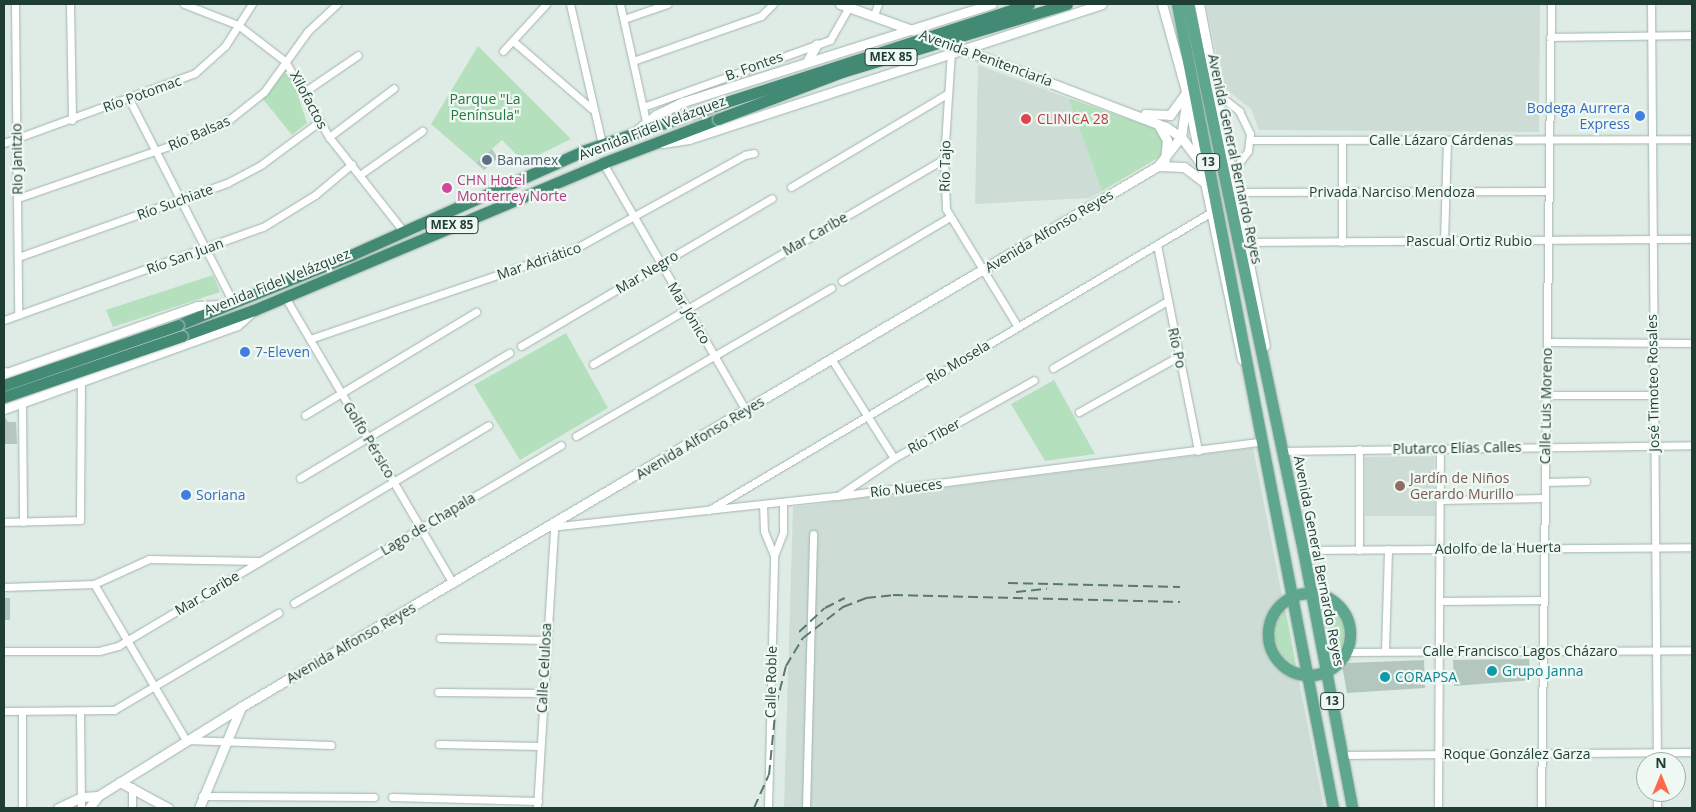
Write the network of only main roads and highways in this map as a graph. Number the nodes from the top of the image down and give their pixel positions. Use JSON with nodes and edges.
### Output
{"nodes":[{"id":1,"x":1030,"y":4,"type":"edge"},
{"id":2,"x":1067,"y":4,"type":"edge"},
{"id":3,"x":1177,"y":4,"type":"edge"},
{"id":4,"x":1196,"y":4,"type":"edge"},
{"id":5,"x":180,"y":330,"type":"junction"},
{"id":6,"x":4,"y":376,"type":"edge"},
{"id":7,"x":4,"y":397,"type":"edge"},
{"id":8,"x":1311,"y":593,"type":"junction"},
{"id":9,"x":1292,"y":596,"type":"junction"},
{"id":10,"x":1326,"y":671,"type":"junction"},
{"id":11,"x":1307,"y":675,"type":"junction"},
{"id":12,"x":1333,"y":808,"type":"edge"},
{"id":13,"x":1352,"y":808,"type":"edge"}],
"edges":[{"from":1,"to":5,"type":"highway","name":"Avenida Fidel Velázquez","number":"MEX 85","bridge":true},
{"from":2,"to":5,"type":"highway","name":"Avenida Fidel Velázquez","number":"MEX 85","bridge":true},
{"from":3,"to":9,"type":"main road","name":"Avenida General Bernardo Reyes","number":"13"},
{"from":4,"to":8,"type":"main road","name":"Avenida General Bernardo Reyes","number":"13"},
{"from":5,"to":6,"type":"highway","name":"Avenida Fidel Velázquez","number":"MEX 85","bridge":true},
{"from":5,"to":7,"type":"highway","name":"Avenida Fidel Velázquez","number":"MEX 85","bridge":true},
{"from":8,"to":9,"type":"main road"},
{"from":8,"to":10,"type":"main road","name":"Avenida General Bernardo Reyes","number":"13"},
{"from":8,"to":10,"type":"main road","number":"13"},
{"from":9,"to":11,"type":"main road","name":"Avenida General Bernardo Reyes","number":"13"},
{"from":9,"to":11,"type":"main road","number":"13"},
{"from":10,"to":11,"type":"main road","number":"13"},
{"from":10,"to":13,"type":"main road","name":"Avenida General Bernardo Reyes","number":"13"},
{"from":11,"to":12,"type":"main road","name":"Avenida General Bernardo Reyes","number":"13"}]}
